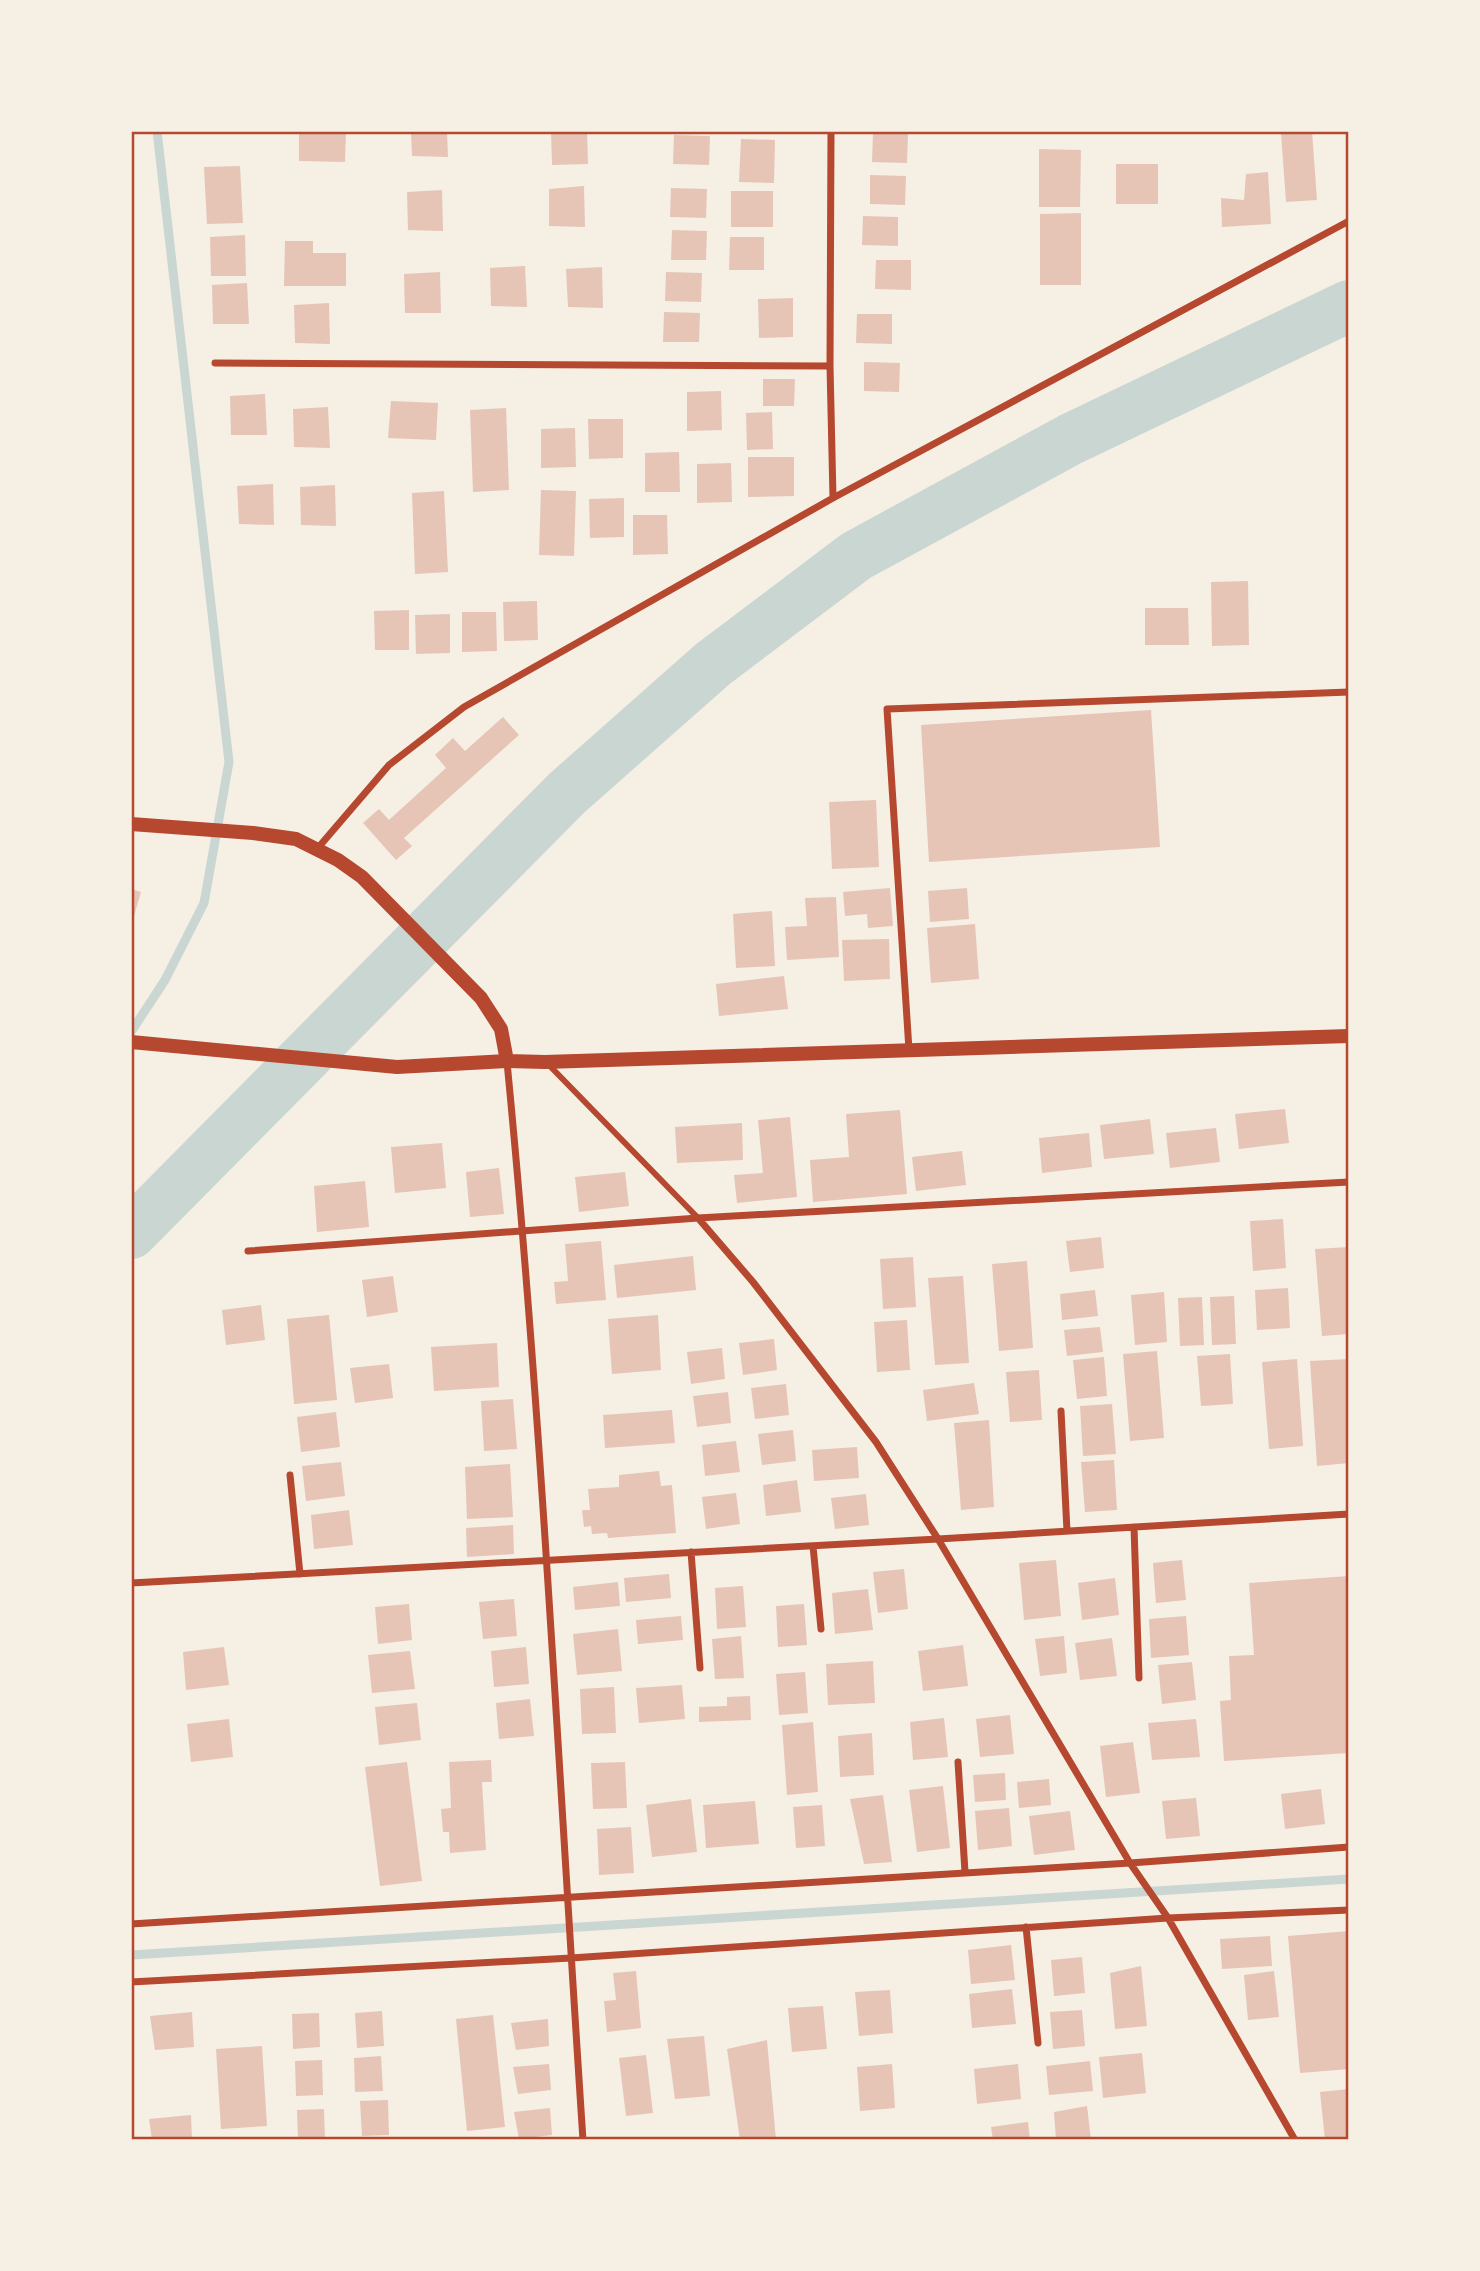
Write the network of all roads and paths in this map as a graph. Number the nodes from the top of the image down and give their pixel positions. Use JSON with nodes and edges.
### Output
{"nodes":[{"id":1,"x":831,"y":131,"type":"edge"},
{"id":2,"x":1349,"y":221,"type":"edge"},
{"id":3,"x":215,"y":363,"type":"dead end"},
{"id":4,"x":830,"y":366,"type":"junction"},
{"id":5,"x":833,"y":498,"type":"junction"},
{"id":6,"x":1349,"y":692,"type":"edge"},
{"id":7,"x":131,"y":824,"type":"edge"},
{"id":8,"x":317,"y":849,"type":"junction"},
{"id":9,"x":1349,"y":1036,"type":"edge"},
{"id":10,"x":131,"y":1042,"type":"edge"},
{"id":11,"x":909,"y":1050,"type":"junction"},
{"id":12,"x":507,"y":1061,"type":"junction"},
{"id":13,"x":545,"y":1062,"type":"junction"},
{"id":14,"x":1349,"y":1182,"type":"edge"},
{"id":15,"x":698,"y":1218,"type":"junction"},
{"id":16,"x":523,"y":1230,"type":"junction"},
{"id":17,"x":248,"y":1251,"type":"dead end"},
{"id":18,"x":1061,"y":1411,"type":"dead end"},
{"id":19,"x":290,"y":1475,"type":"dead end"},
{"id":20,"x":1349,"y":1514,"type":"edge"},
{"id":21,"x":1134,"y":1527,"type":"junction"},
{"id":22,"x":1067,"y":1531,"type":"junction"},
{"id":23,"x":937,"y":1539,"type":"junction"},
{"id":24,"x":813,"y":1546,"type":"junction"},
{"id":25,"x":691,"y":1552,"type":"junction"},
{"id":26,"x":547,"y":1561,"type":"junction"},
{"id":27,"x":300,"y":1574,"type":"junction"},
{"id":28,"x":131,"y":1583,"type":"edge"},
{"id":29,"x":821,"y":1629,"type":"dead end"},
{"id":30,"x":700,"y":1668,"type":"dead end"},
{"id":31,"x":1139,"y":1678,"type":"dead end"},
{"id":32,"x":958,"y":1762,"type":"dead end"},
{"id":33,"x":1349,"y":1847,"type":"edge"},
{"id":34,"x":1130,"y":1863,"type":"junction"},
{"id":35,"x":965,"y":1872,"type":"junction"},
{"id":36,"x":566,"y":1898,"type":"junction"},
{"id":37,"x":1349,"y":1910,"type":"edge"},
{"id":38,"x":1168,"y":1918,"type":"junction"},
{"id":39,"x":131,"y":1924,"type":"edge"},
{"id":40,"x":1026,"y":1927,"type":"junction"},
{"id":41,"x":570,"y":1958,"type":"junction"},
{"id":42,"x":131,"y":1982,"type":"edge"},
{"id":43,"x":1038,"y":2043,"type":"dead end"},
{"id":44,"x":583,"y":2140,"type":"edge"},
{"id":45,"x":1296,"y":2140,"type":"edge"}],
"edges":[{"from":1,"to":4,"type":"street"},
{"from":2,"to":5,"type":"street"},
{"from":3,"to":4,"type":"street"},
{"from":4,"to":5,"type":"street"},
{"from":5,"to":8,"type":"street"},
{"from":6,"to":11,"type":"street"},
{"from":7,"to":8,"type":"main road"},
{"from":8,"to":12,"type":"main road"},
{"from":9,"to":11,"type":"main road"},
{"from":10,"to":12,"type":"main road"},
{"from":11,"to":13,"type":"main road"},
{"from":12,"to":13,"type":"main road"},
{"from":12,"to":16,"type":"street"},
{"from":13,"to":15,"type":"street"},
{"from":14,"to":15,"type":"street"},
{"from":15,"to":16,"type":"street"},
{"from":15,"to":23,"type":"street"},
{"from":16,"to":17,"type":"street"},
{"from":16,"to":26,"type":"street"},
{"from":18,"to":22,"type":"street"},
{"from":19,"to":27,"type":"street"},
{"from":20,"to":21,"type":"street"},
{"from":21,"to":22,"type":"street"},
{"from":21,"to":31,"type":"street"},
{"from":22,"to":23,"type":"street"},
{"from":23,"to":24,"type":"street"},
{"from":23,"to":34,"type":"street"},
{"from":24,"to":25,"type":"street"},
{"from":24,"to":29,"type":"street"},
{"from":25,"to":26,"type":"street"},
{"from":25,"to":30,"type":"street"},
{"from":26,"to":27,"type":"street"},
{"from":26,"to":36,"type":"street"},
{"from":27,"to":28,"type":"street"},
{"from":32,"to":35,"type":"street"},
{"from":33,"to":34,"type":"street"},
{"from":34,"to":35,"type":"street"},
{"from":34,"to":38,"type":"street"},
{"from":35,"to":36,"type":"street"},
{"from":36,"to":39,"type":"street"},
{"from":36,"to":41,"type":"street"},
{"from":37,"to":38,"type":"street"},
{"from":38,"to":40,"type":"street"},
{"from":38,"to":45,"type":"street"},
{"from":40,"to":41,"type":"street"},
{"from":40,"to":43,"type":"street"},
{"from":41,"to":42,"type":"street"},
{"from":41,"to":44,"type":"street"}]}
